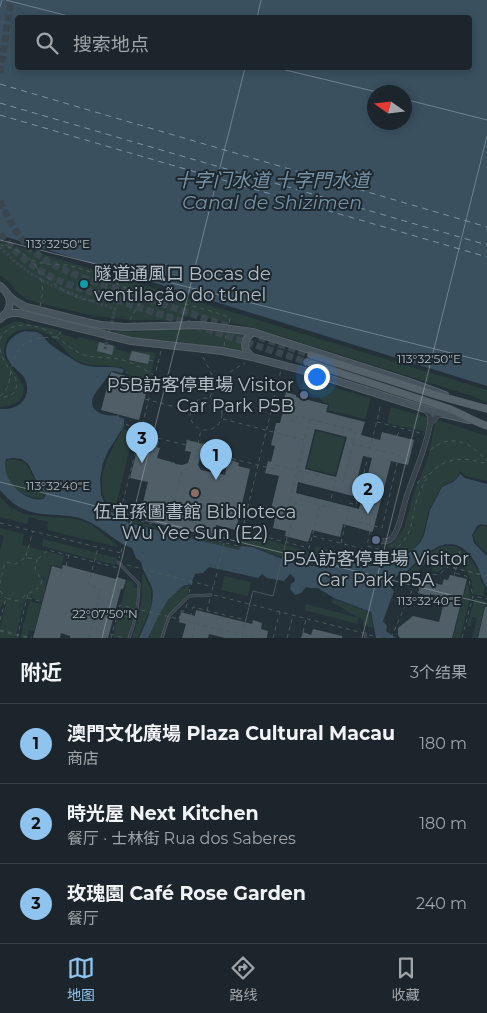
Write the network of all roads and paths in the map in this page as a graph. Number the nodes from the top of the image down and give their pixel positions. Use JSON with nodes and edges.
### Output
{"nodes":[{"id":1,"x":0,"y":245,"type":"edge"},
{"id":2,"x":32,"y":260,"type":"junction"},
{"id":3,"x":36,"y":267,"type":"junction"},
{"id":4,"x":0,"y":286,"type":"edge"},
{"id":5,"x":138,"y":291,"type":"junction"},
{"id":6,"x":148,"y":294,"type":"junction"},
{"id":7,"x":8,"y":295,"type":"junction"},
{"id":8,"x":39,"y":310,"type":"junction"},
{"id":9,"x":2,"y":317,"type":"edge"},
{"id":10,"x":23,"y":320,"type":"dead end"},
{"id":11,"x":64,"y":324,"type":"junction"},
{"id":12,"x":229,"y":324,"type":"dead end"},
{"id":13,"x":22,"y":325,"type":"junction"},
{"id":14,"x":129,"y":327,"type":"junction"},
{"id":15,"x":227,"y":331,"type":"dead end"},
{"id":16,"x":253,"y":332,"type":"junction"},
{"id":17,"x":56,"y":337,"type":"junction"},
{"id":18,"x":0,"y":339,"type":"edge"},
{"id":19,"x":0,"y":349,"type":"edge"},
{"id":20,"x":223,"y":349,"type":"dead end"},
{"id":21,"x":161,"y":350,"type":"dead end"},
{"id":22,"x":311,"y":354,"type":"tunnel mouth"},
{"id":23,"x":203,"y":356,"type":"dead end"},
{"id":24,"x":252,"y":357,"type":"junction"},
{"id":25,"x":149,"y":360,"type":"dead end"},
{"id":26,"x":158,"y":362,"type":"junction"},
{"id":27,"x":307,"y":362,"type":"tunnel mouth"},
{"id":28,"x":246,"y":363,"type":"dead end"},
{"id":29,"x":282,"y":365,"type":"junction"},
{"id":30,"x":10,"y":372,"type":"junction"},
{"id":31,"x":155,"y":375,"type":"junction"},
{"id":32,"x":215,"y":380,"type":"junction"},
{"id":33,"x":0,"y":396,"type":"edge"},
{"id":34,"x":145,"y":399,"type":"dead end"},
{"id":35,"x":210,"y":399,"type":"junction"},
{"id":36,"x":149,"y":400,"type":"junction"},
{"id":37,"x":381,"y":404,"type":"dead end"},
{"id":38,"x":474,"y":405,"type":"junction"},
{"id":39,"x":422,"y":408,"type":"junction"},
{"id":40,"x":487,"y":409,"type":"edge"},
{"id":41,"x":191,"y":411,"type":"junction"},
{"id":42,"x":443,"y":414,"type":"junction"},
{"id":43,"x":118,"y":415,"type":"dead end"},
{"id":44,"x":222,"y":418,"type":"junction"},
{"id":45,"x":310,"y":419,"type":"junction"},
{"id":46,"x":291,"y":420,"type":"dead end"},
{"id":47,"x":376,"y":422,"type":"junction"},
{"id":48,"x":430,"y":424,"type":"junction"},
{"id":49,"x":483,"y":424,"type":"edge"},
{"id":50,"x":401,"y":428,"type":"junction"},
{"id":51,"x":201,"y":430,"type":"junction"},
{"id":52,"x":267,"y":430,"type":"junction"},
{"id":53,"x":140,"y":434,"type":"junction"},
{"id":54,"x":427,"y":435,"type":"junction"},
{"id":55,"x":397,"y":436,"type":"dead end"},
{"id":56,"x":304,"y":440,"type":"junction"},
{"id":57,"x":198,"y":443,"type":"junction"},
{"id":58,"x":353,"y":444,"type":"junction"},
{"id":59,"x":370,"y":448,"type":"junction"},
{"id":60,"x":421,"y":458,"type":"junction"},
{"id":61,"x":487,"y":461,"type":"edge"},
{"id":62,"x":487,"y":464,"type":"edge"},
{"id":63,"x":258,"y":465,"type":"junction"},
{"id":64,"x":297,"y":470,"type":"junction"},
{"id":65,"x":430,"y":473,"type":"junction"},
{"id":66,"x":336,"y":480,"type":"junction"},
{"id":67,"x":409,"y":490,"type":"junction"},
{"id":68,"x":320,"y":505,"type":"junction"},
{"id":69,"x":294,"y":517,"type":"junction"},
{"id":70,"x":129,"y":518,"type":"junction"},
{"id":71,"x":347,"y":519,"type":"junction"},
{"id":72,"x":0,"y":522,"type":"edge"},
{"id":73,"x":33,"y":531,"type":"junction"},
{"id":74,"x":178,"y":531,"type":"junction"},
{"id":75,"x":242,"y":531,"type":"junction"},
{"id":76,"x":370,"y":531,"type":"dead end"},
{"id":77,"x":312,"y":536,"type":"junction"},
{"id":78,"x":287,"y":537,"type":"junction"},
{"id":79,"x":376,"y":540,"type":"dead end"},
{"id":80,"x":224,"y":542,"type":"junction"},
{"id":81,"x":286,"y":542,"type":"junction"},
{"id":82,"x":341,"y":543,"type":"junction"},
{"id":83,"x":98,"y":547,"type":"junction"},
{"id":84,"x":460,"y":551,"type":"dead end"},
{"id":85,"x":121,"y":553,"type":"junction"},
{"id":86,"x":391,"y":553,"type":"junction"},
{"id":87,"x":69,"y":556,"type":"junction"},
{"id":88,"x":26,"y":557,"type":"junction"},
{"id":89,"x":37,"y":560,"type":"junction"},
{"id":90,"x":94,"y":562,"type":"junction"},
{"id":91,"x":118,"y":562,"type":"junction"},
{"id":92,"x":66,"y":566,"type":"dead end"},
{"id":93,"x":448,"y":567,"type":"junction"},
{"id":94,"x":456,"y":568,"type":"junction"},
{"id":95,"x":125,"y":569,"type":"junction"},
{"id":96,"x":487,"y":576,"type":"edge"},
{"id":97,"x":0,"y":584,"type":"edge"},
{"id":98,"x":213,"y":587,"type":"junction"},
{"id":99,"x":0,"y":591,"type":"edge"},
{"id":100,"x":28,"y":594,"type":"junction"},
{"id":101,"x":211,"y":595,"type":"junction"},
{"id":102,"x":473,"y":596,"type":"junction"},
{"id":103,"x":6,"y":598,"type":"junction"},
{"id":104,"x":27,"y":598,"type":"junction"},
{"id":105,"x":487,"y":598,"type":"edge"},
{"id":106,"x":43,"y":602,"type":"dead end"},
{"id":107,"x":249,"y":604,"type":"junction"},
{"id":108,"x":207,"y":611,"type":"junction"},
{"id":109,"x":280,"y":612,"type":"junction"},
{"id":110,"x":117,"y":614,"type":"junction"},
{"id":111,"x":293,"y":616,"type":"junction"},
{"id":112,"x":169,"y":617,"type":"junction"},
{"id":113,"x":136,"y":618,"type":"junction"},
{"id":114,"x":306,"y":619,"type":"junction"},
{"id":115,"x":0,"y":620,"type":"edge"},
{"id":116,"x":245,"y":621,"type":"junction"},
{"id":117,"x":189,"y":622,"type":"junction"},
{"id":118,"x":196,"y":623,"type":"junction"},
{"id":119,"x":0,"y":630,"type":"edge"},
{"id":120,"x":303,"y":632,"type":"dead end"},
{"id":121,"x":110,"y":634,"type":"dead end"},
{"id":122,"x":365,"y":634,"type":"junction"},
{"id":123,"x":242,"y":635,"type":"junction"},
{"id":124,"x":17,"y":637,"type":"edge"},
{"id":125,"x":28,"y":638,"type":"edge"},
{"id":126,"x":32,"y":638,"type":"edge"},
{"id":127,"x":89,"y":638,"type":"edge"},
{"id":128,"x":111,"y":638,"type":"edge"},
{"id":129,"x":124,"y":638,"type":"edge"},
{"id":130,"x":129,"y":638,"type":"edge"},
{"id":131,"x":162,"y":638,"type":"edge"},
{"id":132,"x":192,"y":638,"type":"edge"},
{"id":133,"x":242,"y":638,"type":"edge"},
{"id":134,"x":256,"y":638,"type":"edge"},
{"id":135,"x":273,"y":638,"type":"edge"},
{"id":136,"x":287,"y":638,"type":"edge"},
{"id":137,"x":366,"y":638,"type":"edge"},
{"id":138,"x":382,"y":638,"type":"edge"},
{"id":139,"x":392,"y":638,"type":"edge"},
{"id":140,"x":462,"y":638,"type":"edge"}],
"edges":[{"from":1,"to":2,"type":"path"},
{"from":2,"to":3,"type":"path"},
{"from":2,"to":5,"type":"path"},
{"from":3,"to":5,"type":"path"},
{"from":3,"to":8,"type":"path"},
{"from":4,"to":7,"type":"main road"},
{"from":5,"to":6,"type":"path"},
{"from":6,"to":12,"type":"path"},
{"from":6,"to":14,"type":"path"},
{"from":7,"to":8,"type":"main road"},
{"from":7,"to":9,"type":"main road"},
{"from":8,"to":14,"type":"main road"},
{"from":9,"to":11,"type":"main road"},
{"from":10,"to":13,"type":"path"},
{"from":11,"to":17,"type":"path"},
{"from":11,"to":24,"type":"main road"},
{"from":13,"to":17,"type":"path"},
{"from":13,"to":18,"type":"path"},
{"from":14,"to":16,"type":"main road"},
{"from":15,"to":20,"type":"path"},
{"from":16,"to":24,"type":"main road"},
{"from":16,"to":38,"type":"main road"},
{"from":17,"to":30,"type":"path"},
{"from":17,"to":31,"type":"path"},
{"from":19,"to":30,"type":"path"},
{"from":21,"to":26,"type":"path"},
{"from":22,"to":38,"type":"main road"},
{"from":23,"to":32,"type":"path"},
{"from":24,"to":29,"type":"main road"},
{"from":25,"to":26,"type":"path"},
{"from":26,"to":31,"type":"path"},
{"from":27,"to":49,"type":"main road"},
{"from":28,"to":32,"type":"path"},
{"from":29,"to":39,"type":"main road"},
{"from":29,"to":52,"type":"path"},
{"from":30,"to":33,"type":"path"},
{"from":30,"to":33,"type":"path"},
{"from":31,"to":36,"type":"path"},
{"from":32,"to":35,"type":"path"},
{"from":34,"to":36,"type":"path"},
{"from":35,"to":41,"type":"path"},
{"from":35,"to":44,"type":"path"},
{"from":36,"to":41,"type":"path"},
{"from":36,"to":53,"type":"path"},
{"from":37,"to":47,"type":"path"},
{"from":38,"to":40,"type":"main road"},
{"from":39,"to":42,"type":"main road"},
{"from":39,"to":48,"type":"street"},
{"from":41,"to":51,"type":"path"},
{"from":42,"to":48,"type":"street"},
{"from":42,"to":49,"type":"main road"},
{"from":43,"to":53,"type":"path"},
{"from":44,"to":51,"type":"path"},
{"from":44,"to":52,"type":"path"},
{"from":45,"to":46,"type":"path"},
{"from":45,"to":56,"type":"path"},
{"from":45,"to":58,"type":"path"},
{"from":47,"to":50,"type":"path"},
{"from":47,"to":59,"type":"path"},
{"from":48,"to":54,"type":"street"},
{"from":50,"to":54,"type":"path"},
{"from":50,"to":55,"type":"path"},
{"from":51,"to":57,"type":"path"},
{"from":52,"to":56,"type":"path"},
{"from":52,"to":63,"type":"path"},
{"from":53,"to":57,"type":"path"},
{"from":53,"to":70,"type":"path"},
{"from":54,"to":60,"type":"street"},
{"from":56,"to":64,"type":"path"},
{"from":57,"to":63,"type":"path"},
{"from":57,"to":74,"type":"path"},
{"from":58,"to":59,"type":"path"},
{"from":58,"to":66,"type":"path"},
{"from":59,"to":71,"type":"path"},
{"from":59,"to":71,"type":"path"},
{"from":60,"to":61,"type":"path"},
{"from":60,"to":67,"type":"street"},
{"from":62,"to":65,"type":"path"},
{"from":63,"to":64,"type":"path"},
{"from":63,"to":75,"type":"path"},
{"from":64,"to":66,"type":"path"},
{"from":64,"to":69,"type":"path"},
{"from":65,"to":67,"type":"path"},
{"from":65,"to":86,"type":"path"},
{"from":66,"to":68,"type":"path"},
{"from":67,"to":79,"type":"street"},
{"from":68,"to":69,"type":"path"},
{"from":68,"to":77,"type":"path"},
{"from":69,"to":78,"type":"path"},
{"from":70,"to":74,"type":"path"},
{"from":70,"to":85,"type":"path"},
{"from":71,"to":82,"type":"path"},
{"from":72,"to":73,"type":"path"},
{"from":73,"to":83,"type":"path"},
{"from":73,"to":88,"type":"path"},
{"from":74,"to":80,"type":"path"},
{"from":75,"to":80,"type":"path"},
{"from":75,"to":81,"type":"path"},
{"from":76,"to":94,"type":"path","bridge":true},
{"from":77,"to":81,"type":"path"},
{"from":77,"to":82,"type":"path"},
{"from":78,"to":81,"type":"path"},
{"from":78,"to":116,"type":"path","bridge":true},
{"from":80,"to":98,"type":"path"},
{"from":81,"to":107,"type":"path","bridge":true},
{"from":82,"to":86,"type":"path"},
{"from":83,"to":85,"type":"path"},
{"from":83,"to":90,"type":"path"},
{"from":84,"to":94,"type":"path","bridge":true},
{"from":85,"to":91,"type":"path"},
{"from":86,"to":93,"type":"path","bridge":true},
{"from":87,"to":89,"type":"path"},
{"from":87,"to":90,"type":"path"},
{"from":87,"to":92,"type":"path"},
{"from":88,"to":89,"type":"path"},
{"from":88,"to":97,"type":"path"},
{"from":89,"to":100,"type":"path"},
{"from":90,"to":95,"type":"path"},
{"from":90,"to":127,"type":"path"},
{"from":91,"to":95,"type":"lane"},
{"from":91,"to":98,"type":"path"},
{"from":93,"to":94,"type":"path"},
{"from":93,"to":139,"type":"path"},
{"from":94,"to":96,"type":"path","bridge":true},
{"from":94,"to":96,"type":"path","bridge":true},
{"from":94,"to":102,"type":"path","bridge":true},
{"from":95,"to":113,"type":"lane"},
{"from":98,"to":101,"type":"path"},
{"from":99,"to":103,"type":"path"},
{"from":100,"to":103,"type":"path"},
{"from":100,"to":104,"type":"path"},
{"from":101,"to":107,"type":"path"},
{"from":101,"to":108,"type":"path"},
{"from":101,"to":112,"type":"lane"},
{"from":102,"to":105,"type":"path"},
{"from":102,"to":140,"type":"path"},
{"from":103,"to":115,"type":"path"},
{"from":104,"to":106,"type":"path"},
{"from":104,"to":124,"type":"path"},
{"from":107,"to":109,"type":"path"},
{"from":107,"to":116,"type":"path"},
{"from":108,"to":116,"type":"path"},
{"from":108,"to":117,"type":"path"},
{"from":109,"to":111,"type":"path"},
{"from":109,"to":135,"type":"path"},
{"from":110,"to":112,"type":"path","bridge":true},
{"from":110,"to":113,"type":"path"},
{"from":110,"to":128,"type":"path","bridge":true},
{"from":111,"to":114,"type":"path"},
{"from":111,"to":136,"type":"path"},
{"from":112,"to":117,"type":"path","bridge":true},
{"from":112,"to":131,"type":"lane"},
{"from":113,"to":130,"type":"lane"},
{"from":114,"to":120,"type":"path"},
{"from":114,"to":122,"type":"path"},
{"from":116,"to":123,"type":"path"},
{"from":117,"to":118,"type":"path"},
{"from":118,"to":123,"type":"path"},
{"from":118,"to":132,"type":"path"},
{"from":119,"to":124,"type":"path"},
{"from":119,"to":126,"type":"path","bridge":true},
{"from":121,"to":129,"type":"path"},
{"from":122,"to":137,"type":"lane"},
{"from":122,"to":138,"type":"path"},
{"from":123,"to":133,"type":"path"},
{"from":123,"to":134,"type":"path"},
{"from":124,"to":125,"type":"path"}]}
